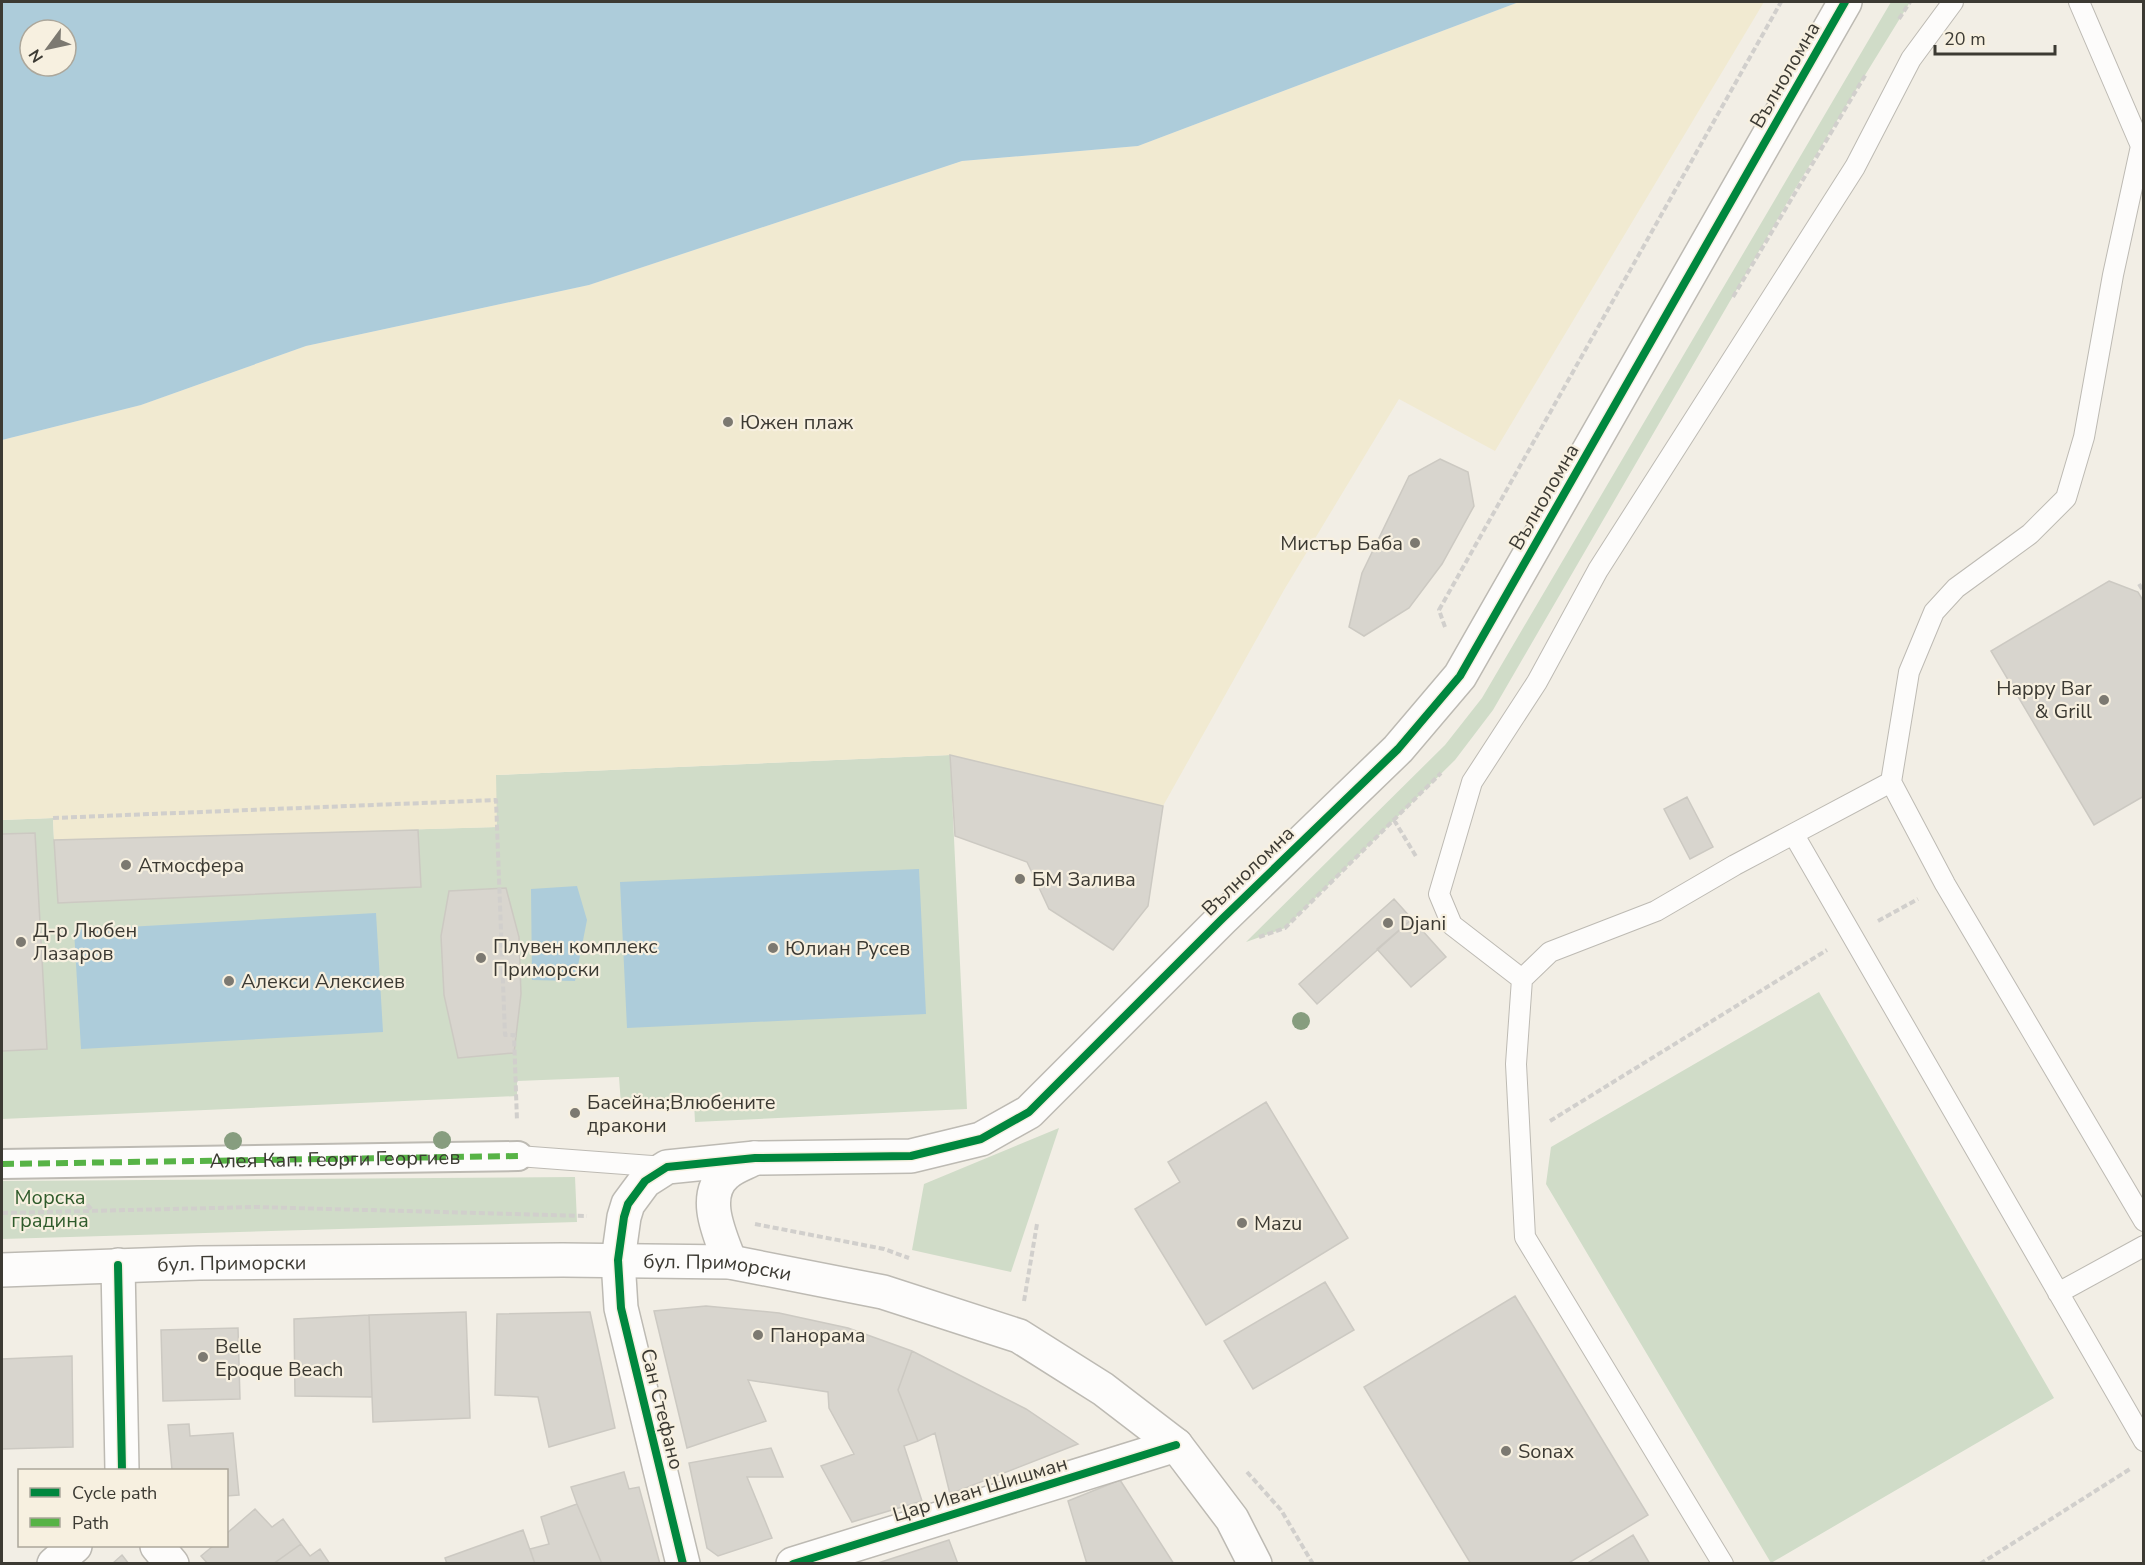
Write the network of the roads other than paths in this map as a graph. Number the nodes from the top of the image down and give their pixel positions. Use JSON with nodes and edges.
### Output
{"nodes":[{"id":1,"x":1845,"y":2,"type":"edge"},
{"id":2,"x":1953,"y":2,"type":"edge"},
{"id":3,"x":2079,"y":2,"type":"edge"},
{"id":4,"x":1891,"y":782,"type":"junction"},
{"id":5,"x":1794,"y":835,"type":"junction"},
{"id":6,"x":1522,"y":979,"type":"junction"},
{"id":7,"x":518,"y":1156,"type":"joint"},
{"id":8,"x":754,"y":1158,"type":"junction"},
{"id":9,"x":2,"y":1164,"type":"edge"},
{"id":10,"x":667,"y":1167,"type":"junction"},
{"id":11,"x":2144,"y":1221,"type":"edge"},
{"id":12,"x":2144,"y":1245,"type":"edge"},
{"id":13,"x":618,"y":1260,"type":"junction"},
{"id":14,"x":730,"y":1262,"type":"junction"},
{"id":15,"x":118,"y":1266,"type":"junction"},
{"id":16,"x":2,"y":1270,"type":"edge"},
{"id":17,"x":2058,"y":1293,"type":"junction"},
{"id":18,"x":2144,"y":1441,"type":"edge"},
{"id":19,"x":1176,"y":1445,"type":"junction"},
{"id":20,"x":122,"y":1469,"type":"edge"},
{"id":21,"x":73,"y":1547,"type":"edge"},
{"id":22,"x":159,"y":1547,"type":"edge"},
{"id":23,"x":54,"y":1563,"type":"edge"},
{"id":24,"x":172,"y":1563,"type":"edge"},
{"id":25,"x":682,"y":1563,"type":"edge"},
{"id":26,"x":793,"y":1563,"type":"edge"},
{"id":27,"x":1255,"y":1563,"type":"edge"},
{"id":28,"x":1723,"y":1563,"type":"edge"}],
"edges":[{"from":1,"to":8,"type":"street","name":"Вълноломна"},
{"from":2,"to":6,"type":"lane"},
{"from":3,"to":4,"type":"lane"},
{"from":4,"to":5,"type":"lane"},
{"from":4,"to":11,"type":"lane"},
{"from":5,"to":6,"type":"lane"},
{"from":5,"to":17,"type":"lane"},
{"from":6,"to":28,"type":"lane"},
{"from":7,"to":9,"type":"street","name":"Алея Кап. Георги Георгиев"},
{"from":7,"to":10,"type":"lane","name":"Алея Кап. Георги Георгиев"},
{"from":8,"to":10,"type":"street","name":"Вълноломна"},
{"from":8,"to":14,"type":"street"},
{"from":10,"to":13,"type":"street","name":"Сан Стефано"},
{"from":12,"to":17,"type":"lane"},
{"from":13,"to":14,"type":"street","name":"бул. Приморски"},
{"from":13,"to":15,"type":"street","name":"бул. Приморски"},
{"from":13,"to":25,"type":"street","name":"Сан Стефано"},
{"from":14,"to":19,"type":"street","name":"бул. Приморски"},
{"from":15,"to":16,"type":"street","name":"бул. Приморски"},
{"from":15,"to":20,"type":"street"},
{"from":17,"to":18,"type":"lane"},
{"from":19,"to":26,"type":"street","name":"Цар Иван Шишман"},
{"from":19,"to":27,"type":"street","name":"бул. Приморски"},
{"from":21,"to":23,"type":"street"},
{"from":22,"to":24,"type":"street"}]}
